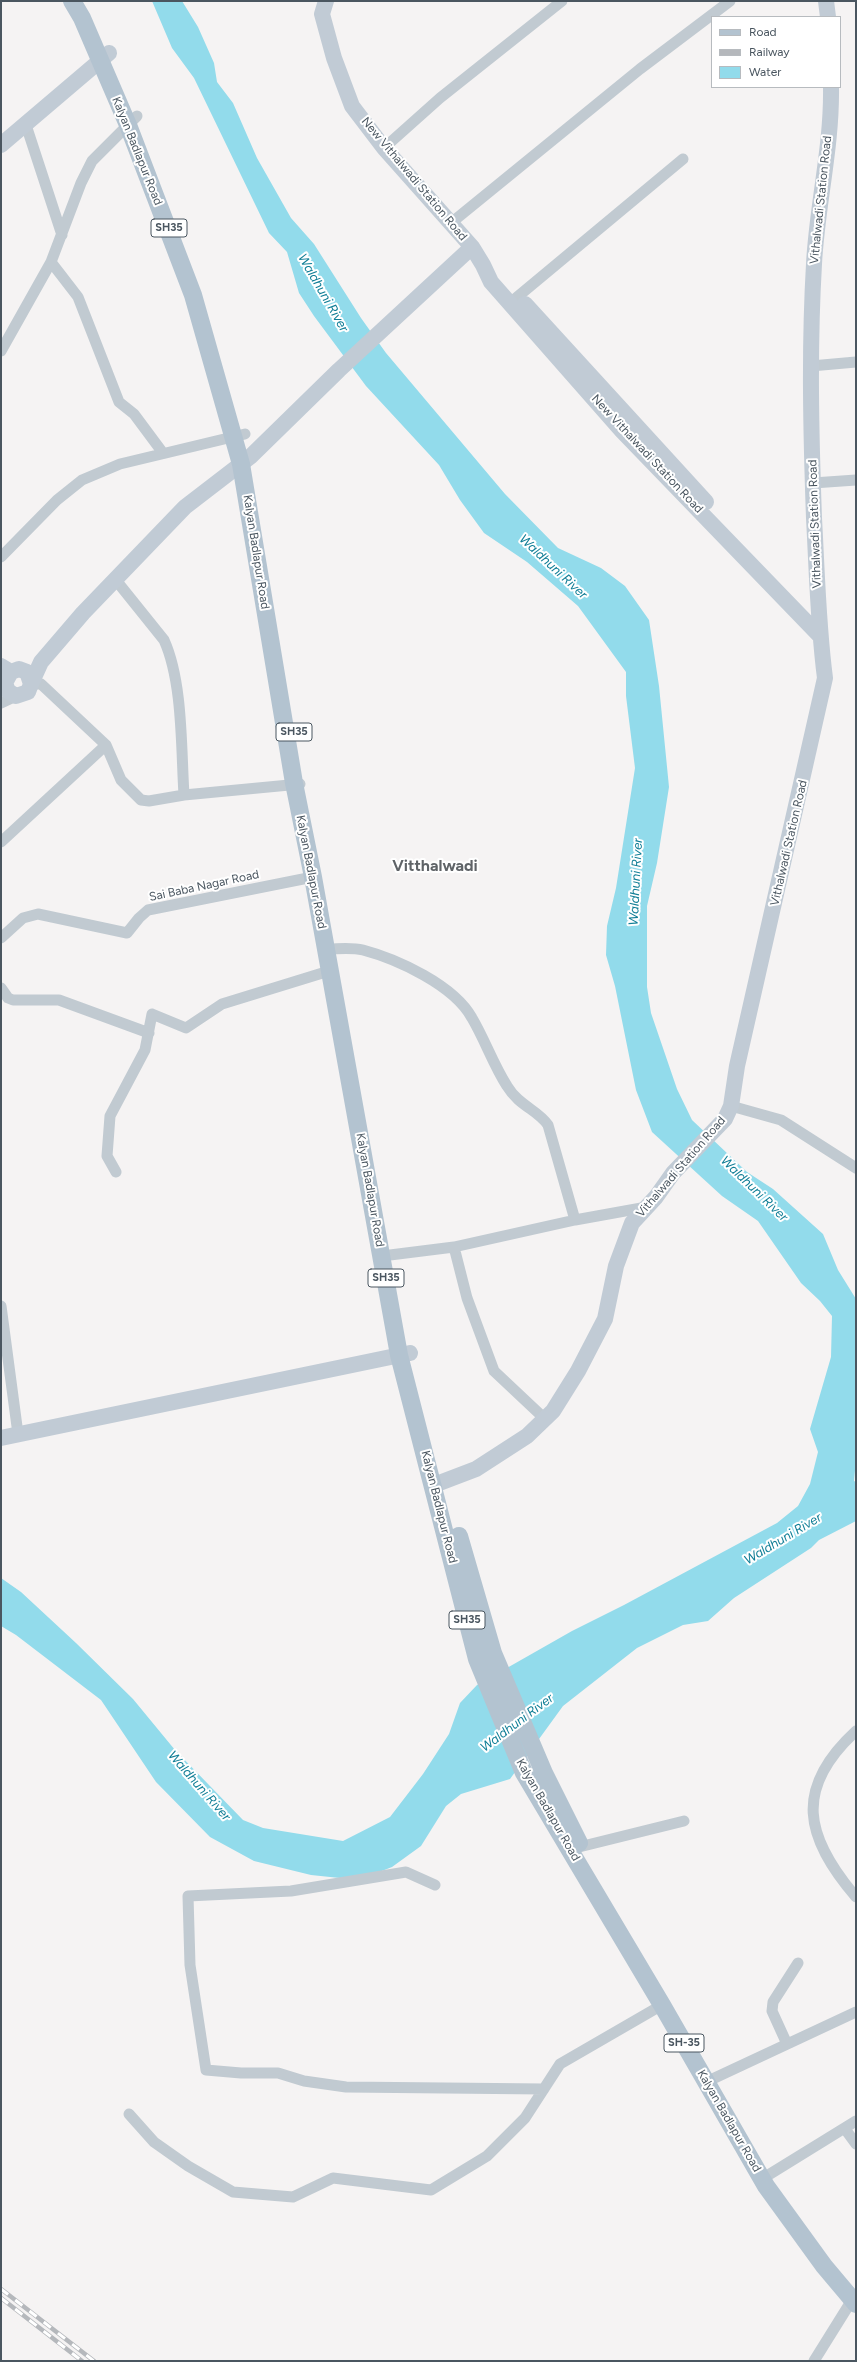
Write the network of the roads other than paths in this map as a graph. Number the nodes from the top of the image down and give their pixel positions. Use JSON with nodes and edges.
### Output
{"nodes":[{"id":1,"x":72,"y":1,"type":"edge"},
{"id":2,"x":84,"y":1,"type":"edge"},
{"id":3,"x":326,"y":1,"type":"edge"},
{"id":4,"x":562,"y":1,"type":"edge"},
{"id":5,"x":730,"y":1,"type":"edge"},
{"id":6,"x":826,"y":1,"type":"edge"},
{"id":7,"x":828,"y":16,"type":"edge"},
{"id":8,"x":104,"y":56,"type":"junction"},
{"id":9,"x":831,"y":88,"type":"edge"},
{"id":10,"x":132,"y":121,"type":"junction"},
{"id":11,"x":25,"y":122,"type":"junction"},
{"id":12,"x":1,"y":145,"type":"edge"},
{"id":13,"x":384,"y":148,"type":"junction"},
{"id":14,"x":683,"y":160,"type":"dead end"},
{"id":15,"x":451,"y":223,"type":"junction"},
{"id":16,"x":62,"y":235,"type":"junction"},
{"id":17,"x":472,"y":247,"type":"junction"},
{"id":18,"x":52,"y":262,"type":"junction"},
{"id":19,"x":513,"y":299,"type":"junction"},
{"id":20,"x":1,"y":351,"type":"edge"},
{"id":21,"x":856,"y":362,"type":"edge"},
{"id":22,"x":811,"y":366,"type":"junction"},
{"id":23,"x":239,"y":435,"type":"junction"},
{"id":24,"x":163,"y":454,"type":"junction"},
{"id":25,"x":245,"y":460,"type":"junction"},
{"id":26,"x":856,"y":480,"type":"edge"},
{"id":27,"x":813,"y":483,"type":"junction"},
{"id":28,"x":1,"y":557,"type":"edge"},
{"id":29,"x":115,"y":579,"type":"junction"},
{"id":30,"x":819,"y":630,"type":"junction"},
{"id":31,"x":13,"y":682,"type":"edge"},
{"id":32,"x":1,"y":703,"type":"edge"},
{"id":33,"x":106,"y":744,"type":"junction"},
{"id":34,"x":298,"y":784,"type":"junction"},
{"id":35,"x":184,"y":795,"type":"junction"},
{"id":36,"x":1,"y":842,"type":"edge"},
{"id":37,"x":313,"y":877,"type":"junction"},
{"id":38,"x":1,"y":938,"type":"edge"},
{"id":39,"x":331,"y":949,"type":"junction"},
{"id":40,"x":329,"y":971,"type":"junction"},
{"id":41,"x":1,"y":988,"type":"edge"},
{"id":42,"x":4,"y":1002,"type":"edge"},
{"id":43,"x":149,"y":1033,"type":"junction"},
{"id":44,"x":728,"y":1112,"type":"junction"},
{"id":45,"x":856,"y":1168,"type":"edge"},
{"id":46,"x":116,"y":1172,"type":"dead end"},
{"id":47,"x":647,"y":1207,"type":"junction"},
{"id":48,"x":575,"y":1220,"type":"junction"},
{"id":49,"x":454,"y":1247,"type":"junction"},
{"id":50,"x":385,"y":1256,"type":"junction"},
{"id":51,"x":1,"y":1306,"type":"edge"},
{"id":52,"x":404,"y":1354,"type":"junction"},
{"id":53,"x":545,"y":1419,"type":"junction"},
{"id":54,"x":18,"y":1434,"type":"junction"},
{"id":55,"x":1,"y":1438,"type":"edge"},
{"id":56,"x":438,"y":1484,"type":"junction"},
{"id":57,"x":485,"y":1656,"type":"junction"},
{"id":58,"x":856,"y":1731,"type":"edge"},
{"id":59,"x":684,"y":1821,"type":"dead end"},
{"id":60,"x":575,"y":1847,"type":"junction"},
{"id":61,"x":435,"y":1885,"type":"dead end"},
{"id":62,"x":856,"y":1897,"type":"edge"},
{"id":63,"x":798,"y":1963,"type":"dead end"},
{"id":64,"x":662,"y":2005,"type":"junction"},
{"id":65,"x":855,"y":2014,"type":"edge"},
{"id":66,"x":787,"y":2044,"type":"junction"},
{"id":67,"x":711,"y":2080,"type":"junction"},
{"id":68,"x":544,"y":2089,"type":"junction"},
{"id":69,"x":129,"y":2114,"type":"dead end"},
{"id":70,"x":856,"y":2121,"type":"edge"},
{"id":71,"x":846,"y":2129,"type":"junction"},
{"id":72,"x":856,"y":2144,"type":"edge"},
{"id":73,"x":770,"y":2174,"type":"junction"},
{"id":74,"x":855,"y":2297,"type":"edge"},
{"id":75,"x":814,"y":2361,"type":"edge"}],
"edges":[{"from":1,"to":8,"type":"main road","name":"Kalyan Badlapur Road","number":"SH35"},
{"from":2,"to":8,"type":"main road","name":"Kalyan Badlapur Road","number":"SH35"},
{"from":3,"to":13,"type":"street","name":"New Vithalwadi Station Road"},
{"from":4,"to":13,"type":"street"},
{"from":5,"to":15,"type":"street"},
{"from":6,"to":7,"type":"street"},
{"from":8,"to":10,"type":"main road","name":"Kalyan Badlapur Road","number":"SH35"},
{"from":8,"to":11,"type":"street"},
{"from":9,"to":22,"type":"street","name":"Vithalwadi Station Road"},
{"from":10,"to":16,"type":"street"},
{"from":10,"to":23,"type":"main road","name":"Kalyan Badlapur Road","number":"SH35"},
{"from":11,"to":12,"type":"street"},
{"from":11,"to":16,"type":"street"},
{"from":13,"to":15,"type":"street","name":"New Vithalwadi Station Road"},
{"from":14,"to":19,"type":"street"},
{"from":15,"to":17,"type":"street","name":"New Vithalwadi Station Road"},
{"from":16,"to":18,"type":"street"},
{"from":17,"to":19,"type":"street","name":"New Vithalwadi Station Road"},
{"from":17,"to":25,"type":"street"},
{"from":18,"to":20,"type":"street"},
{"from":18,"to":24,"type":"street"},
{"from":19,"to":30,"type":"street","name":"New Vithalwadi Station Road"},
{"from":21,"to":22,"type":"street"},
{"from":22,"to":27,"type":"street","name":"Vithalwadi Station Road"},
{"from":23,"to":24,"type":"street"},
{"from":23,"to":25,"type":"main road","name":"Kalyan Badlapur Road","number":"SH35"},
{"from":24,"to":28,"type":"street"},
{"from":25,"to":29,"type":"street"},
{"from":25,"to":34,"type":"main road","name":"Kalyan Badlapur Road","number":"SH35"},
{"from":26,"to":27,"type":"street"},
{"from":27,"to":30,"type":"street","name":"Vithalwadi Station Road"},
{"from":29,"to":31,"type":"street"},
{"from":29,"to":35,"type":"street"},
{"from":30,"to":44,"type":"street","name":"Vithalwadi Station Road"},
{"from":31,"to":32,"type":"street"},
{"from":31,"to":33,"type":"street"},
{"from":33,"to":35,"type":"street"},
{"from":33,"to":36,"type":"street"},
{"from":34,"to":35,"type":"street"},
{"from":34,"to":37,"type":"main road","name":"Kalyan Badlapur Road","number":"SH35"},
{"from":34,"to":39,"type":"main road","name":"Kalyan Badlapur Road","number":"SH35"},
{"from":37,"to":38,"type":"street","name":"Sai Baba Nagar Road"},
{"from":37,"to":39,"type":"main road","name":"Kalyan Badlapur Road","number":"SH35"},
{"from":39,"to":40,"type":"main road","name":"Kalyan Badlapur Road","number":"SH35"},
{"from":39,"to":48,"type":"street"},
{"from":39,"to":50,"type":"main road","name":"Kalyan Badlapur Road","number":"SH35"},
{"from":40,"to":43,"type":"street"},
{"from":40,"to":50,"type":"main road","name":"Kalyan Badlapur Road","number":"SH35"},
{"from":41,"to":42,"type":"street"},
{"from":42,"to":43,"type":"street"},
{"from":43,"to":46,"type":"street"},
{"from":44,"to":45,"type":"street"},
{"from":44,"to":47,"type":"street","name":"Vithalwadi Station Road"},
{"from":47,"to":48,"type":"street"},
{"from":47,"to":53,"type":"street","name":"Vithalwadi Station Road"},
{"from":48,"to":49,"type":"street"},
{"from":49,"to":50,"type":"street"},
{"from":49,"to":53,"type":"street"},
{"from":50,"to":52,"type":"main road","name":"Kalyan Badlapur Road","number":"SH35"},
{"from":51,"to":54,"type":"street"},
{"from":52,"to":54,"type":"street"},
{"from":52,"to":56,"type":"main road","name":"Kalyan Badlapur Road","number":"SH35"},
{"from":53,"to":56,"type":"street","name":"Vithalwadi Station Road"},
{"from":54,"to":55,"type":"street"},
{"from":56,"to":57,"type":"main road","name":"Kalyan Badlapur Road","number":"SH35"},
{"from":57,"to":60,"type":"main road","name":"Kalyan Badlapur Road","number":"SH-35"},
{"from":57,"to":60,"type":"main road","name":"Kalyan Badlapur Road","number":"SH-35"},
{"from":58,"to":62,"type":"street"},
{"from":59,"to":60,"type":"street"},
{"from":60,"to":64,"type":"main road","name":"Kalyan Badlapur Road","number":"SH-35"},
{"from":60,"to":67,"type":"main road","name":"Kalyan Badlapur Road","number":"SH-35"},
{"from":61,"to":68,"type":"street"},
{"from":63,"to":66,"type":"street"},
{"from":64,"to":67,"type":"main road","name":"Kalyan Badlapur Road","number":"SH-35"},
{"from":64,"to":68,"type":"street"},
{"from":65,"to":66,"type":"street"},
{"from":66,"to":67,"type":"street"},
{"from":67,"to":73,"type":"main road","name":"Kalyan Badlapur Road","number":"SH-35"},
{"from":67,"to":74,"type":"main road","name":"Kalyan Badlapur Road","number":"SH-35"},
{"from":68,"to":69,"type":"street"},
{"from":70,"to":71,"type":"street"},
{"from":71,"to":72,"type":"street"},
{"from":71,"to":73,"type":"street"},
{"from":73,"to":74,"type":"main road","name":"Kalyan Badlapur Road","number":"SH-35"},
{"from":74,"to":75,"type":"street"}]}
